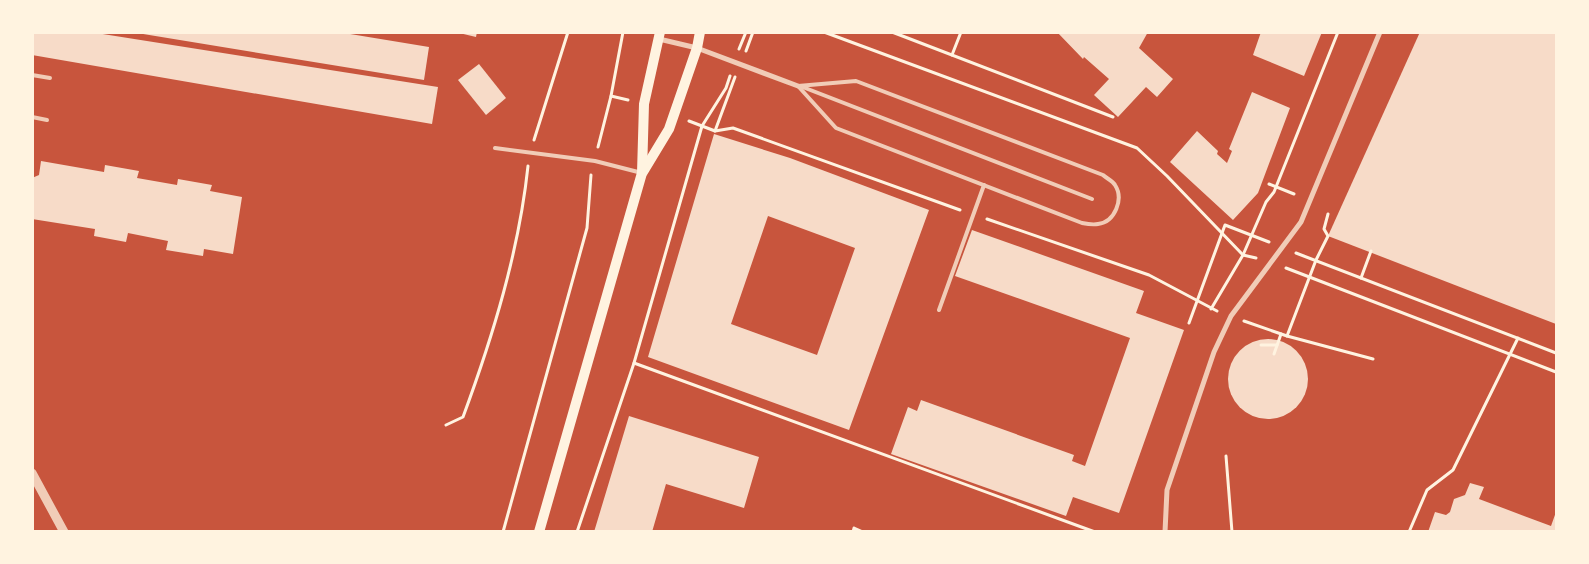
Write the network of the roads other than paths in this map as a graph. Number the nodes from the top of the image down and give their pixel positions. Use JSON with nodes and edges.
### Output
{"nodes":[{"id":1,"x":700,"y":32,"type":"edge"},
{"id":2,"x":1380,"y":32,"type":"edge"},
{"id":3,"x":660,"y":36,"type":"edge"},
{"id":4,"x":697,"y":48,"type":"junction"},
{"id":5,"x":32,"y":75,"type":"edge"},
{"id":6,"x":50,"y":78,"type":"dead end"},
{"id":7,"x":798,"y":86,"type":"junction"},
{"id":8,"x":32,"y":118,"type":"edge"},
{"id":9,"x":47,"y":120,"type":"dead end"},
{"id":10,"x":495,"y":148,"type":"dead end"},
{"id":11,"x":642,"y":173,"type":"junction"},
{"id":12,"x":984,"y":185,"type":"junction"},
{"id":13,"x":1092,"y":199,"type":"dead end"},
{"id":14,"x":939,"y":310,"type":"dead end"},
{"id":15,"x":32,"y":473,"type":"edge"},
{"id":16,"x":64,"y":532,"type":"edge"},
{"id":17,"x":539,"y":532,"type":"edge"},
{"id":18,"x":1165,"y":532,"type":"edge"}],
"edges":[{"from":1,"to":4,"type":"main road"},
{"from":2,"to":18,"type":"street"},
{"from":3,"to":4,"type":"street"},
{"from":3,"to":11,"type":"main road"},
{"from":4,"to":7,"type":"street"},
{"from":4,"to":11,"type":"main road"},
{"from":5,"to":6,"type":"lane"},
{"from":7,"to":12,"type":"lane"},
{"from":7,"to":12,"type":"lane"},
{"from":7,"to":13,"type":"lane"},
{"from":8,"to":9,"type":"lane"},
{"from":10,"to":11,"type":"lane"},
{"from":11,"to":17,"type":"main road"},
{"from":12,"to":14,"type":"lane"},
{"from":15,"to":16,"type":"street"}]}
